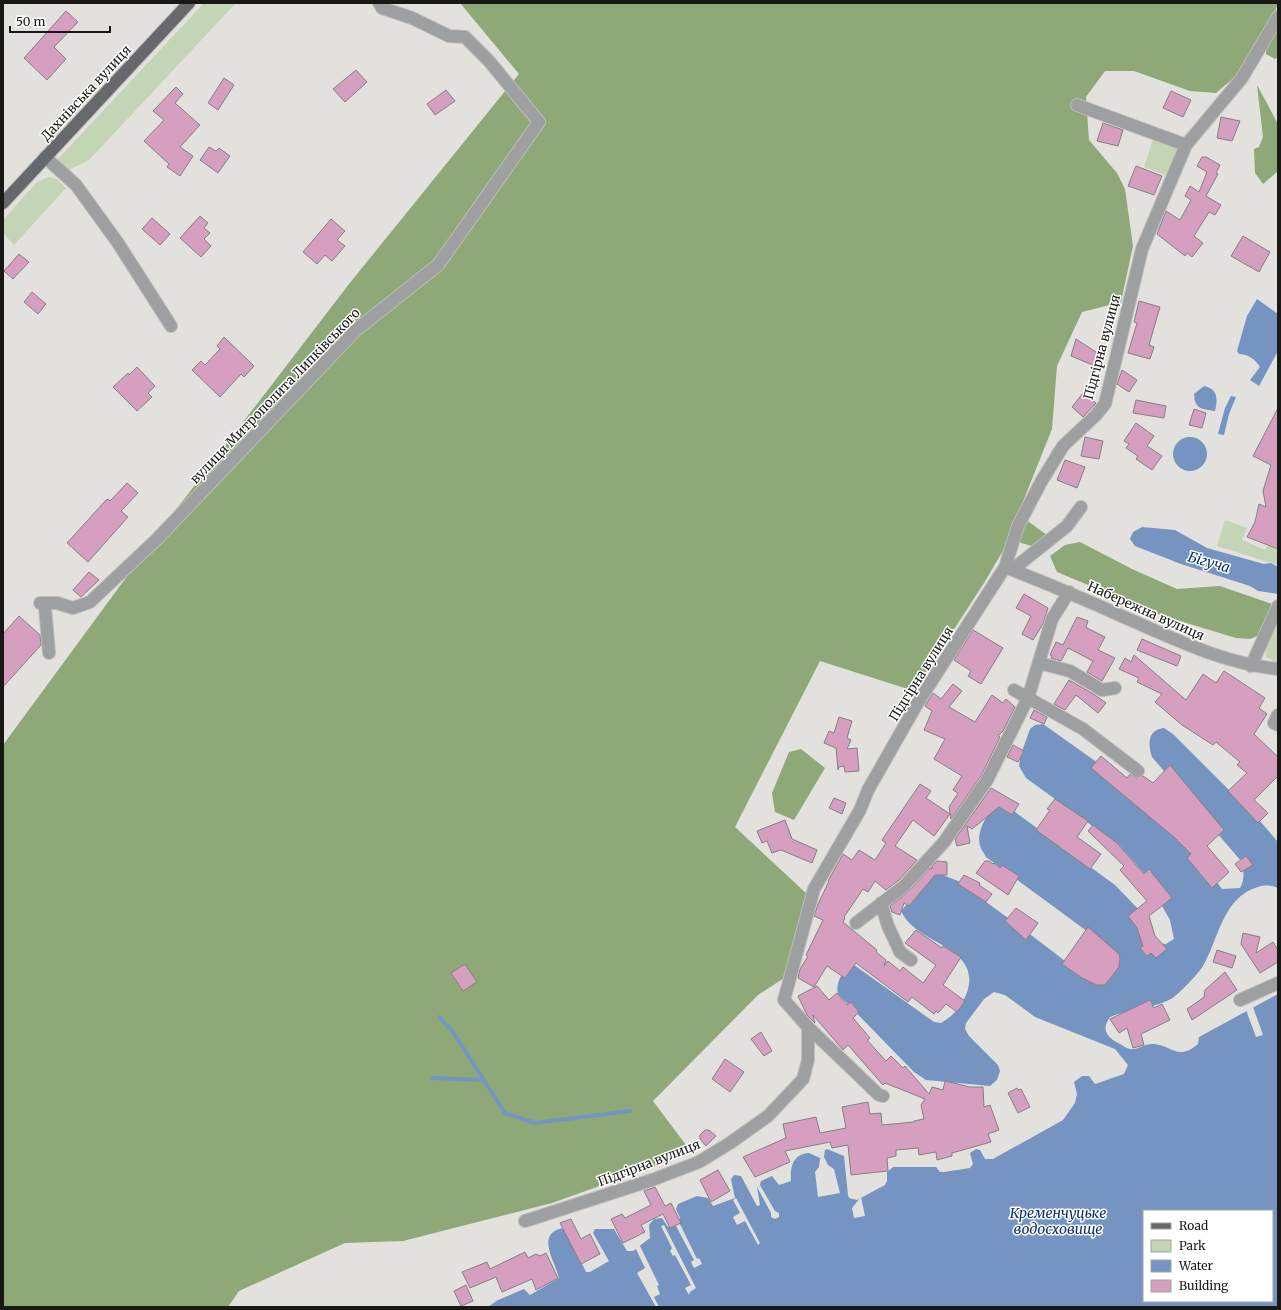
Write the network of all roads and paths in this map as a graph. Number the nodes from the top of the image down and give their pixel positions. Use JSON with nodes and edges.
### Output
{"nodes":[{"id":1,"x":189,"y":3,"type":"edge"},
{"id":2,"x":380,"y":3,"type":"edge"},
{"id":3,"x":1278,"y":17,"type":"edge"},
{"id":4,"x":1077,"y":105,"type":"dead end"},
{"id":5,"x":1186,"y":145,"type":"junction"},
{"id":6,"x":45,"y":158,"type":"junction"},
{"id":7,"x":3,"y":203,"type":"edge"},
{"id":8,"x":170,"y":326,"type":"dead end"},
{"id":9,"x":1081,"y":507,"type":"dead end"},
{"id":10,"x":1009,"y":568,"type":"junction"},
{"id":11,"x":1069,"y":592,"type":"junction"},
{"id":12,"x":1278,"y":606,"type":"edge"},
{"id":13,"x":49,"y":653,"type":"dead end"},
{"id":14,"x":1039,"y":663,"type":"junction"},
{"id":15,"x":1251,"y":666,"type":"junction"},
{"id":16,"x":1278,"y":669,"type":"edge"},
{"id":17,"x":1115,"y":688,"type":"dead end"},
{"id":18,"x":1014,"y":690,"type":"dead end"},
{"id":19,"x":1028,"y":698,"type":"junction"},
{"id":20,"x":1278,"y":715,"type":"edge"},
{"id":21,"x":1278,"y":725,"type":"edge"},
{"id":22,"x":1138,"y":771,"type":"dead end"},
{"id":23,"x":881,"y":903,"type":"junction"},
{"id":24,"x":856,"y":923,"type":"dead end"},
{"id":25,"x":911,"y":960,"type":"dead end"},
{"id":26,"x":1278,"y":983,"type":"edge"},
{"id":27,"x":1240,"y":1000,"type":"dead end"},
{"id":28,"x":808,"y":1027,"type":"junction"},
{"id":29,"x":883,"y":1096,"type":"dead end"},
{"id":30,"x":526,"y":1221,"type":"dead end"}],
"edges":[{"from":1,"to":6,"type":"main road","name":"Дахнівська вулиця"},
{"from":2,"to":13,"type":"street","name":"вулиця Митрополита Липківського"},
{"from":3,"to":5,"type":"street","name":"Підгірна вулиця"},
{"from":4,"to":5,"type":"street"},
{"from":5,"to":10,"type":"street","name":"Підгірна вулиця"},
{"from":6,"to":7,"type":"main road","name":"Дахнівська вулиця"},
{"from":6,"to":8,"type":"street"},
{"from":9,"to":10,"type":"street"},
{"from":10,"to":11,"type":"street","name":"Набережна вулиця"},
{"from":10,"to":28,"type":"street","name":"Підгірна вулиця"},
{"from":11,"to":14,"type":"street"},
{"from":11,"to":15,"type":"street","name":"Набережна вулиця"},
{"from":12,"to":15,"type":"street"},
{"from":14,"to":17,"type":"street"},
{"from":14,"to":19,"type":"street"},
{"from":15,"to":16,"type":"street","name":"Набережна вулиця"},
{"from":18,"to":19,"type":"street"},
{"from":19,"to":22,"type":"street"},
{"from":19,"to":23,"type":"street"},
{"from":20,"to":21,"type":"street"},
{"from":23,"to":24,"type":"street"},
{"from":23,"to":25,"type":"street"},
{"from":26,"to":27,"type":"street"},
{"from":28,"to":29,"type":"street"},
{"from":28,"to":30,"type":"street","name":"Підгірна вулиця"}]}
